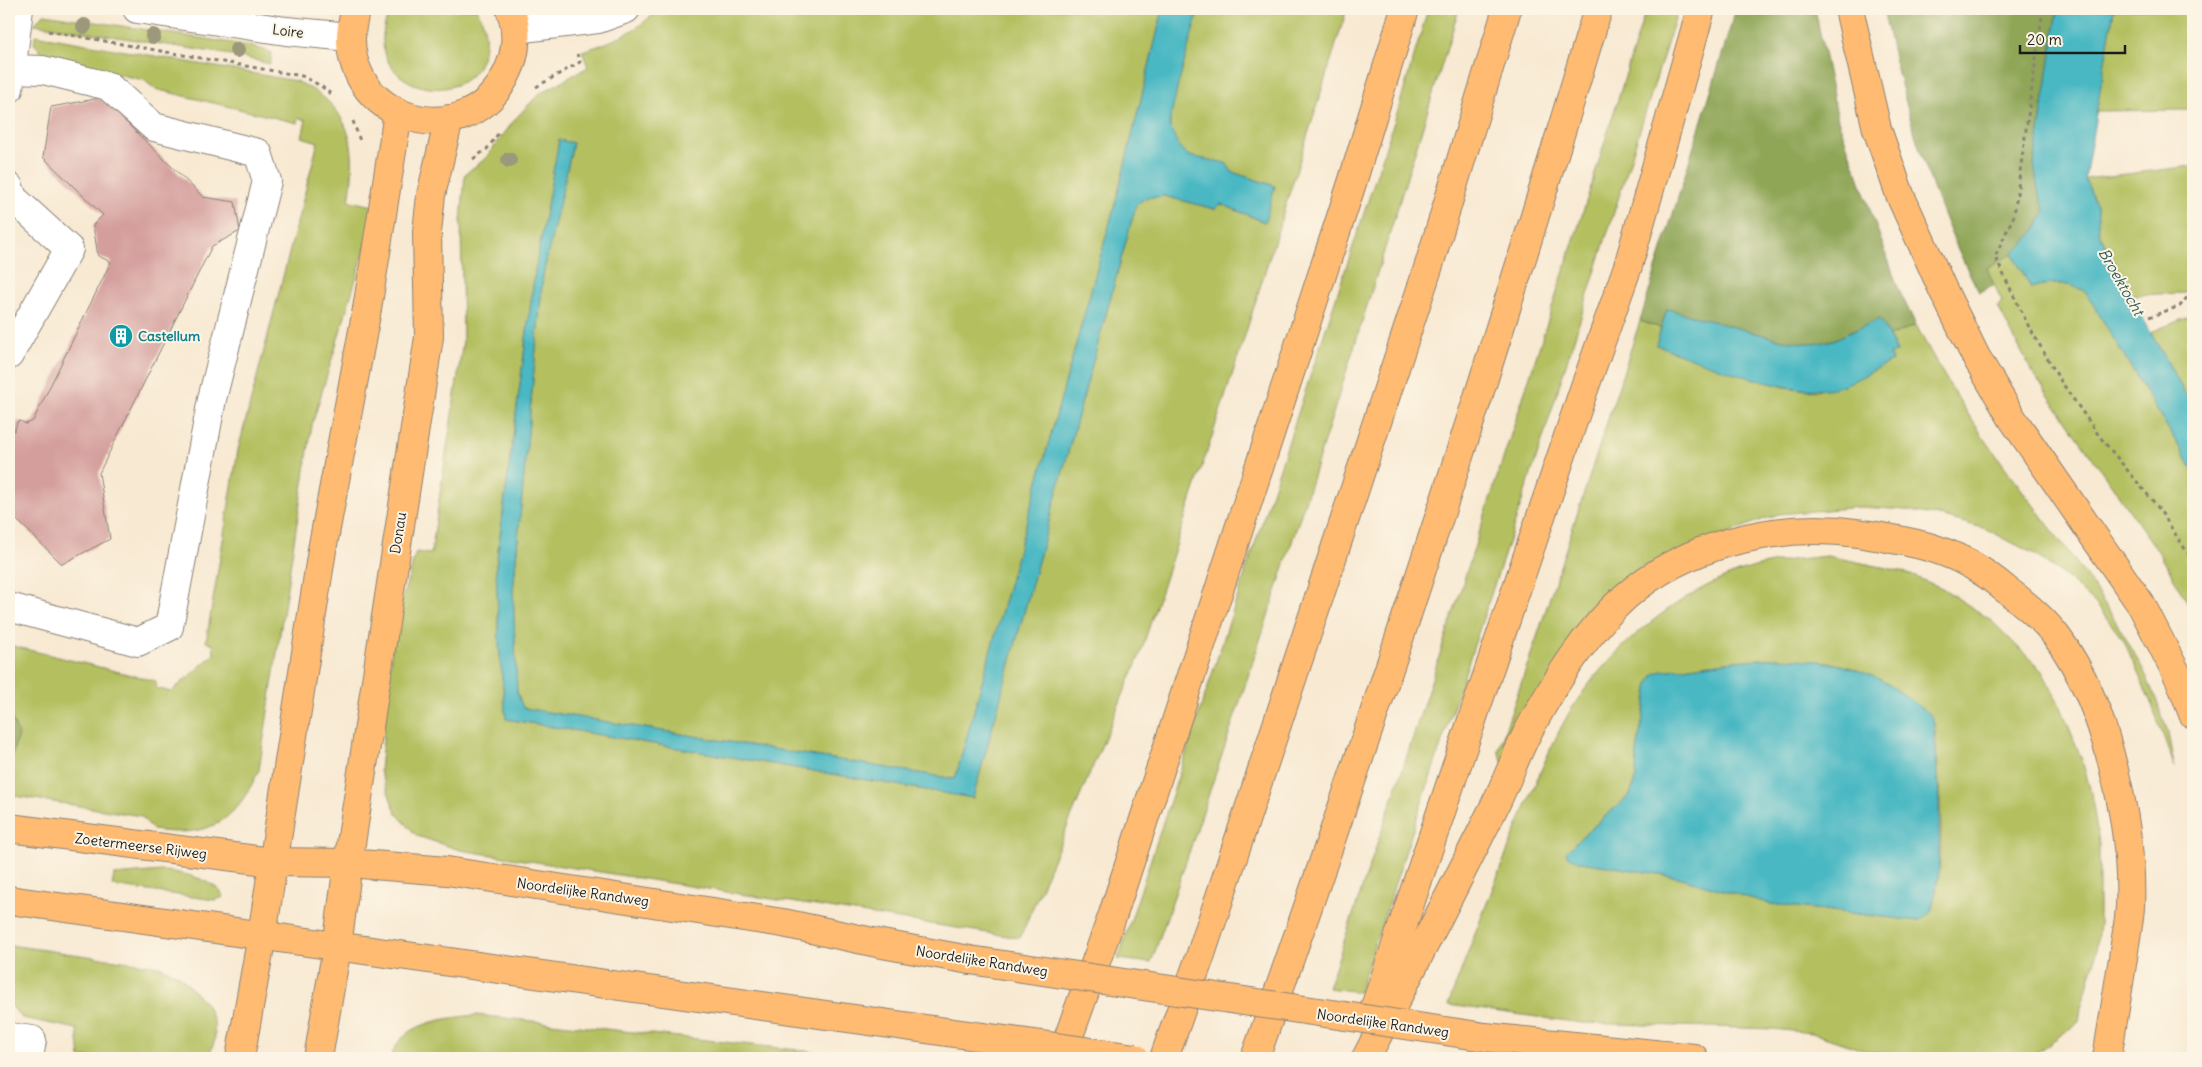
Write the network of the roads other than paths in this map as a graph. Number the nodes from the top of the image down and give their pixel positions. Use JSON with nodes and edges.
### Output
{"nodes":[{"id":1,"x":19,"y":9,"type":"edge"},
{"id":2,"x":137,"y":9,"type":"edge"},
{"id":3,"x":356,"y":9,"type":"edge"},
{"id":4,"x":626,"y":9,"type":"edge"},
{"id":5,"x":1405,"y":9,"type":"edge"},
{"id":6,"x":1507,"y":9,"type":"edge"},
{"id":7,"x":1598,"y":9,"type":"edge"},
{"id":8,"x":1700,"y":9,"type":"edge"},
{"id":9,"x":1849,"y":9,"type":"edge"},
{"id":10,"x":512,"y":19,"type":"edge"},
{"id":11,"x":350,"y":37,"type":"junction"},
{"id":12,"x":10,"y":79,"type":"edge"},
{"id":13,"x":398,"y":113,"type":"junction"},
{"id":14,"x":449,"y":119,"type":"junction"},
{"id":15,"x":9,"y":187,"type":"edge"},
{"id":16,"x":9,"y":355,"type":"edge"},
{"id":17,"x":9,"y":607,"type":"edge"},
{"id":18,"x":2193,"y":714,"type":"edge"},
{"id":19,"x":9,"y":828,"type":"edge"},
{"id":20,"x":272,"y":862,"type":"junction"},
{"id":21,"x":348,"y":863,"type":"junction"},
{"id":22,"x":9,"y":900,"type":"edge"},
{"id":23,"x":1113,"y":914,"type":"junction"},
{"id":24,"x":262,"y":935,"type":"junction"},
{"id":25,"x":338,"y":947,"type":"junction"},
{"id":26,"x":9,"y":1037,"type":"edge"},
{"id":27,"x":29,"y":1058,"type":"edge"},
{"id":28,"x":240,"y":1058,"type":"edge"},
{"id":29,"x":318,"y":1058,"type":"edge"},
{"id":30,"x":1041,"y":1058,"type":"edge"},
{"id":31,"x":1061,"y":1058,"type":"edge"},
{"id":32,"x":1135,"y":1058,"type":"edge"},
{"id":33,"x":1164,"y":1058,"type":"edge"},
{"id":34,"x":1255,"y":1058,"type":"edge"},
{"id":35,"x":1357,"y":1058,"type":"edge"},
{"id":36,"x":1366,"y":1058,"type":"edge"},
{"id":37,"x":1694,"y":1058,"type":"edge"},
{"id":38,"x":2108,"y":1058,"type":"edge"}],
"edges":[{"from":1,"to":12,"type":"street"},
{"from":2,"to":11,"type":"street","name":"Loire"},
{"from":3,"to":11,"type":"main road"},
{"from":4,"to":10,"type":"street"},
{"from":5,"to":23,"type":"main road"},
{"from":6,"to":33,"type":"main road"},
{"from":7,"to":34,"type":"main road"},
{"from":8,"to":35,"type":"main road"},
{"from":9,"to":18,"type":"main road"},
{"from":10,"to":14,"type":"main road"},
{"from":11,"to":13,"type":"main road"},
{"from":12,"to":17,"type":"street"},
{"from":13,"to":14,"type":"main road"},
{"from":13,"to":20,"type":"main road"},
{"from":14,"to":21,"type":"main road","name":"Donau"},
{"from":15,"to":16,"type":"street"},
{"from":19,"to":20,"type":"main road","name":"Zoetermeerse Rijweg"},
{"from":20,"to":21,"type":"main road","name":"Noordelijke Randweg"},
{"from":20,"to":24,"type":"main road"},
{"from":21,"to":25,"type":"main road","name":"Donau"},
{"from":21,"to":37,"type":"main road","name":"Noordelijke Randweg","bridge":true},
{"from":22,"to":24,"type":"main road"},
{"from":23,"to":30,"type":"main road"},
{"from":23,"to":31,"type":"main road"},
{"from":24,"to":25,"type":"main road"},
{"from":24,"to":28,"type":"main road"},
{"from":25,"to":29,"type":"main road","name":"Donau"},
{"from":25,"to":32,"type":"main road","bridge":true},
{"from":26,"to":27,"type":"street"},
{"from":36,"to":38,"type":"main road"}]}
